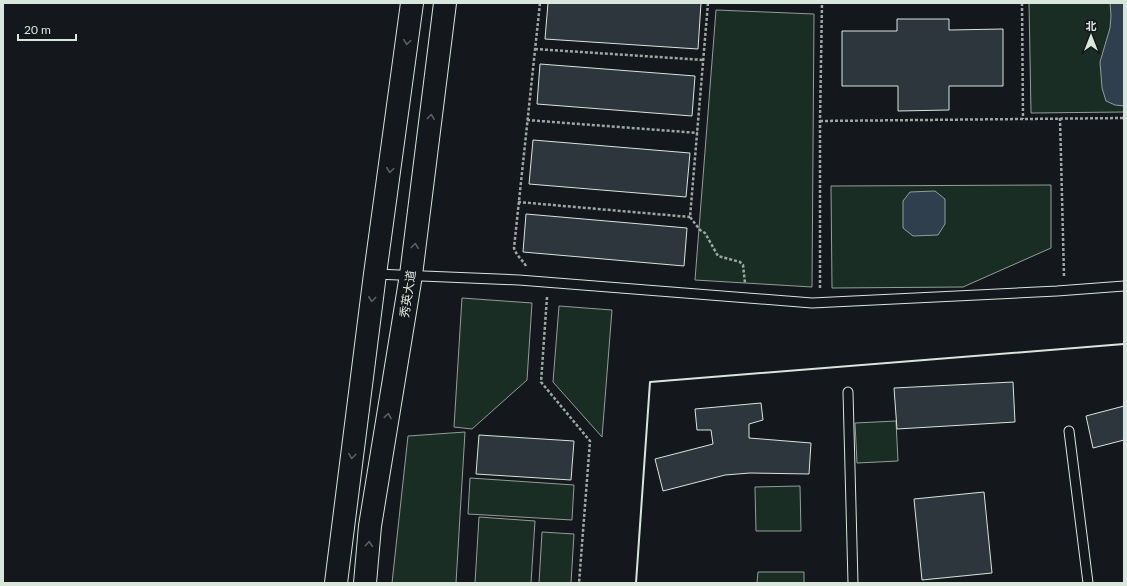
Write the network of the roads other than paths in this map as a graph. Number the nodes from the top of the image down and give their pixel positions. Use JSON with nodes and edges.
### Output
{"nodes":[{"id":1,"x":412,"y":3,"type":"edge"},
{"id":2,"x":445,"y":3,"type":"edge"},
{"id":3,"x":376,"y":274,"type":"junction"},
{"id":4,"x":412,"y":275,"type":"junction"},
{"id":5,"x":1124,"y":286,"type":"edge"},
{"id":6,"x":848,"y":392,"type":"dead end"},
{"id":7,"x":1069,"y":431,"type":"dead end"},
{"id":8,"x":336,"y":583,"type":"edge"},
{"id":9,"x":365,"y":583,"type":"edge"},
{"id":10,"x":853,"y":583,"type":"edge"},
{"id":11,"x":1088,"y":583,"type":"edge"}],
"edges":[{"from":1,"to":3,"type":"highway","one_way":true},
{"from":4,"to":2,"type":"highway","name":"秀英大道","one_way":true},
{"from":3,"to":4,"type":"lane"},
{"from":3,"to":8,"type":"highway","one_way":true},
{"from":4,"to":5,"type":"lane"},
{"from":9,"to":4,"type":"highway","name":"秀英大道","one_way":true},
{"from":6,"to":10,"type":"lane"},
{"from":7,"to":11,"type":"lane"}]}
